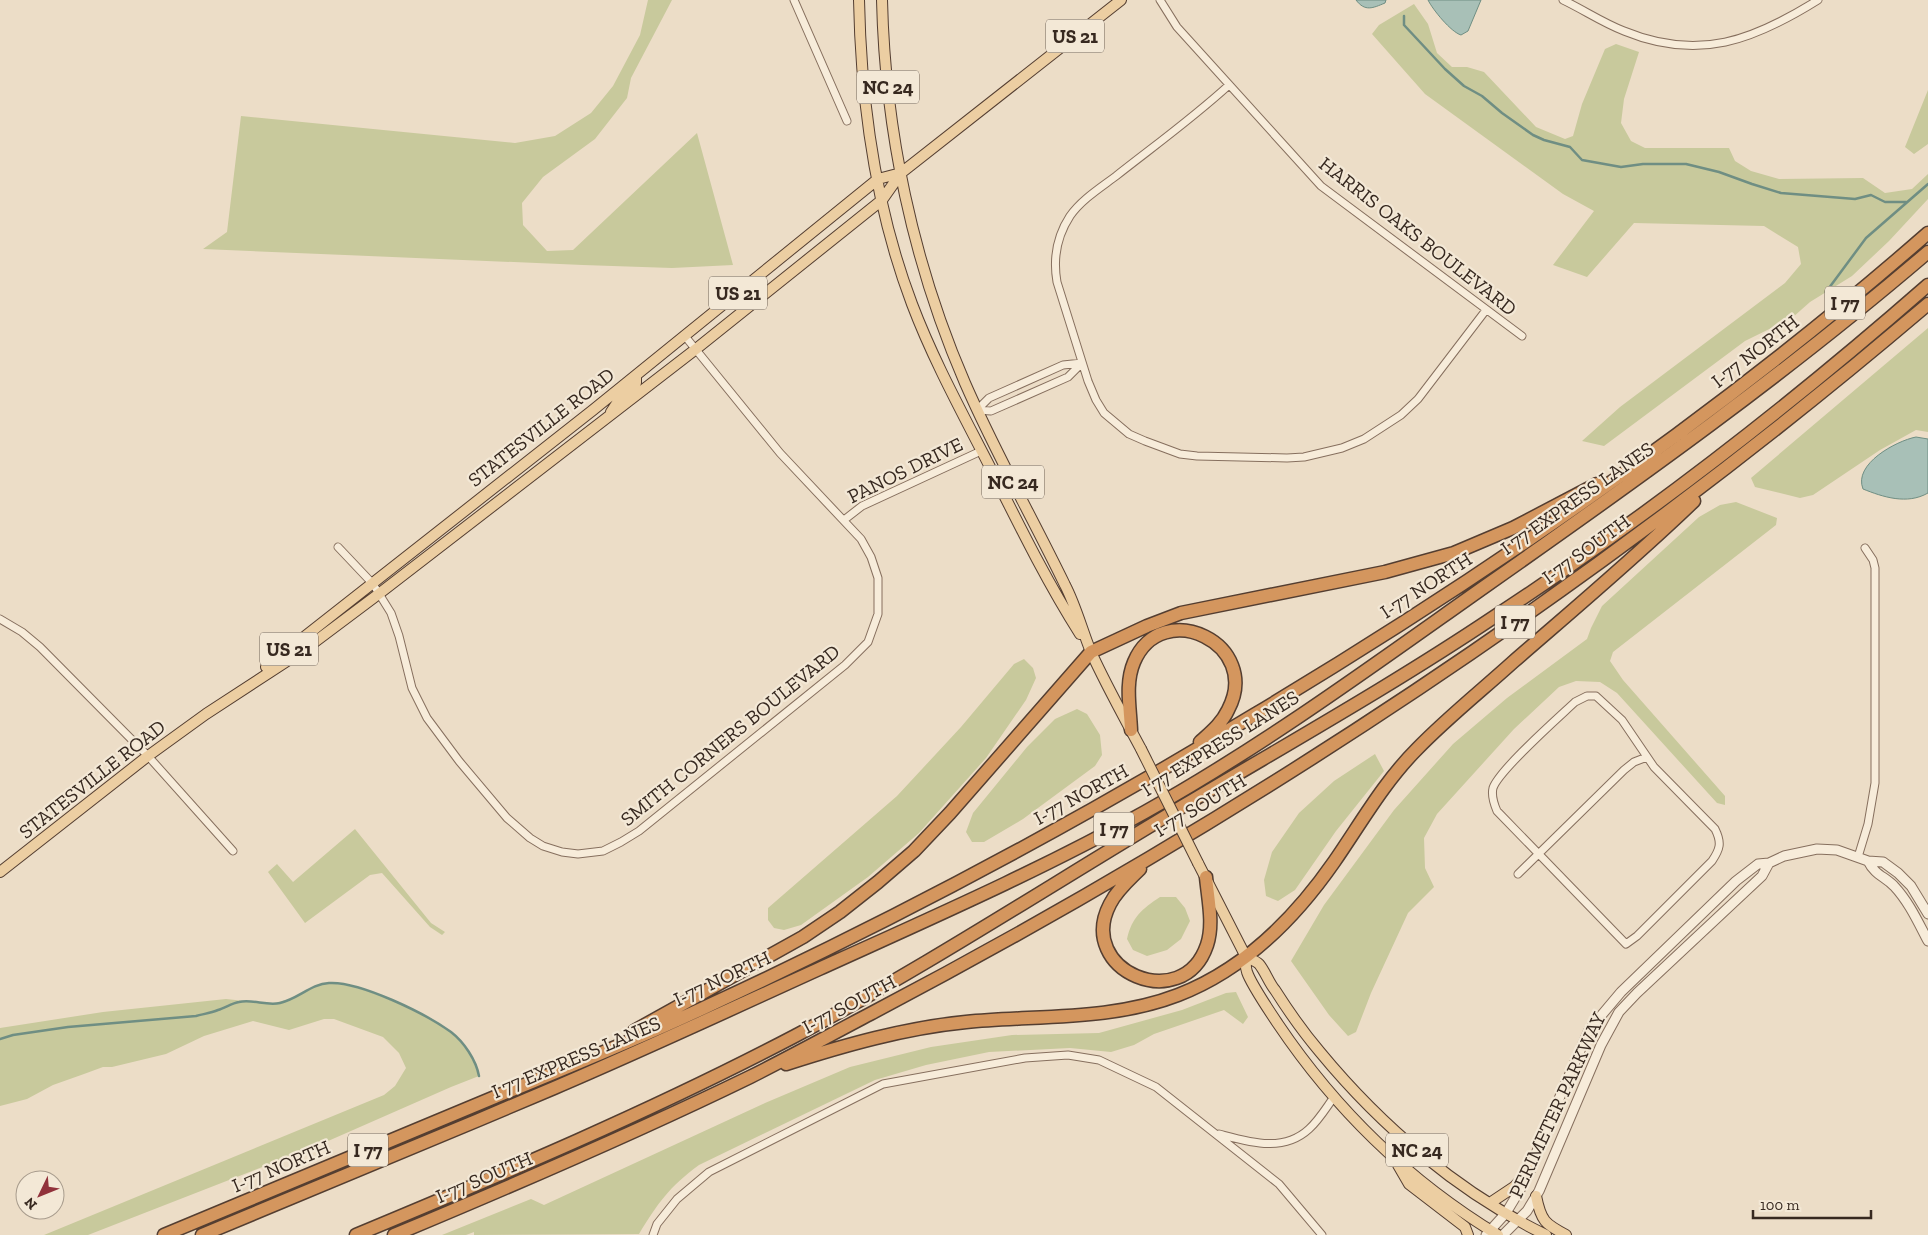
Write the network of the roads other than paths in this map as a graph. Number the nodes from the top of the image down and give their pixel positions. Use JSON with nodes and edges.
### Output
{"nodes":[{"id":1,"x":794,"y":0,"type":"edge"},
{"id":2,"x":859,"y":0,"type":"edge"},
{"id":3,"x":876,"y":0,"type":"edge"},
{"id":4,"x":882,"y":0,"type":"edge"},
{"id":5,"x":1120,"y":0,"type":"edge"},
{"id":6,"x":1160,"y":0,"type":"edge"},
{"id":7,"x":1563,"y":0,"type":"edge"},
{"id":8,"x":1818,"y":0,"type":"edge"},
{"id":9,"x":884,"y":46,"type":"junction"},
{"id":10,"x":1229,"y":85,"type":"junction"},
{"id":11,"x":847,"y":121,"type":"dead end"},
{"id":12,"x":901,"y":173,"type":"junction"},
{"id":13,"x":878,"y":179,"type":"junction"},
{"id":14,"x":882,"y":200,"type":"junction"},
{"id":15,"x":1928,"y":232,"type":"edge"},
{"id":16,"x":1928,"y":252,"type":"edge"},
{"id":17,"x":1928,"y":285,"type":"edge"},
{"id":18,"x":1928,"y":304,"type":"edge"},
{"id":19,"x":1486,"y":310,"type":"junction"},
{"id":20,"x":684,"y":335,"type":"junction"},
{"id":21,"x":1522,"y":336,"type":"dead end"},
{"id":22,"x":696,"y":349,"type":"junction"},
{"id":23,"x":1082,"y":363,"type":"junction"},
{"id":24,"x":636,"y":376,"type":"junction"},
{"id":25,"x":611,"y":395,"type":"junction"},
{"id":26,"x":977,"y":410,"type":"junction"},
{"id":27,"x":606,"y":419,"type":"junction"},
{"id":28,"x":592,"y":430,"type":"junction"},
{"id":29,"x":982,"y":451,"type":"junction"},
{"id":30,"x":1646,"y":457,"type":"junction"},
{"id":31,"x":1738,"y":458,"type":"junction"},
{"id":32,"x":844,"y":520,"type":"junction"},
{"id":33,"x":338,"y":547,"type":"dead end"},
{"id":34,"x":1864,"y":548,"type":"dead end"},
{"id":35,"x":373,"y":584,"type":"junction"},
{"id":36,"x":380,"y":593,"type":"junction"},
{"id":37,"x":0,"y":620,"type":"edge"},
{"id":38,"x":1091,"y":652,"type":"junction"},
{"id":39,"x":206,"y":714,"type":"junction"},
{"id":40,"x":1131,"y":730,"type":"junction"},
{"id":41,"x":148,"y":756,"type":"junction"},
{"id":42,"x":1184,"y":757,"type":"junction"},
{"id":43,"x":1647,"y":758,"type":"junction"},
{"id":44,"x":233,"y":851,"type":"dead end"},
{"id":45,"x":1157,"y":854,"type":"junction"},
{"id":46,"x":1538,"y":854,"type":"junction"},
{"id":47,"x":1858,"y":856,"type":"junction"},
{"id":48,"x":1868,"y":862,"type":"junction"},
{"id":49,"x":1769,"y":863,"type":"junction"},
{"id":50,"x":0,"y":872,"type":"edge"},
{"id":51,"x":1518,"y":874,"type":"dead end"},
{"id":52,"x":1206,"y":877,"type":"junction"},
{"id":53,"x":1928,"y":914,"type":"edge"},
{"id":54,"x":1928,"y":941,"type":"edge"},
{"id":55,"x":1246,"y":956,"type":"junction"},
{"id":56,"x":570,"y":1066,"type":"junction"},
{"id":57,"x":753,"y":1075,"type":"junction"},
{"id":58,"x":1334,"y":1098,"type":"junction"},
{"id":59,"x":1216,"y":1134,"type":"junction"},
{"id":60,"x":1395,"y":1160,"type":"junction"},
{"id":61,"x":1530,"y":1170,"type":"junction"},
{"id":62,"x":1536,"y":1196,"type":"junction"},
{"id":63,"x":1490,"y":1204,"type":"junction"},
{"id":64,"x":1506,"y":1213,"type":"junction"},
{"id":65,"x":1518,"y":1220,"type":"junction"},
{"id":66,"x":1491,"y":1233,"type":"edge"},
{"id":67,"x":164,"y":1235,"type":"edge"},
{"id":68,"x":202,"y":1235,"type":"edge"},
{"id":69,"x":356,"y":1235,"type":"edge"},
{"id":70,"x":394,"y":1235,"type":"edge"},
{"id":71,"x":653,"y":1235,"type":"edge"},
{"id":72,"x":1322,"y":1235,"type":"edge"},
{"id":73,"x":1468,"y":1235,"type":"edge"},
{"id":74,"x":1503,"y":1235,"type":"edge"},
{"id":75,"x":1546,"y":1235,"type":"edge"},
{"id":76,"x":1566,"y":1235,"type":"edge"}],
"edges":[{"from":1,"to":11,"type":"street"},
{"from":2,"to":13,"type":"main road","number":"NC 24"},
{"from":3,"to":9,"type":"main road"},
{"from":4,"to":9,"type":"main road","number":"NC 24"},
{"from":5,"to":12,"type":"main road","name":"STATESVILLE ROAD","number":"US 21"},
{"from":6,"to":10,"type":"street","name":"HARRIS OAKS BOULEVARD"},
{"from":7,"to":8,"type":"street"},
{"from":9,"to":12,"type":"main road","number":"NC 24"},
{"from":10,"to":19,"type":"street","name":"HARRIS OAKS BOULEVARD"},
{"from":10,"to":23,"type":"street"},
{"from":12,"to":13,"type":"main road","name":"STATESVILLE ROAD","number":"US 21"},
{"from":12,"to":14,"type":"main road","name":"STATESVILLE ROAD","number":"US 21"},
{"from":12,"to":26,"type":"main road","number":"NC 24"},
{"from":13,"to":14,"type":"main road","number":"NC 24"},
{"from":13,"to":20,"type":"main road","name":"STATESVILLE ROAD","number":"US 21"},
{"from":14,"to":22,"type":"main road","name":"STATESVILLE ROAD","number":"US 21"},
{"from":14,"to":29,"type":"main road","number":"NC 24"},
{"from":15,"to":30,"type":"highway","name":"I-77 NORTH","number":"I 77"},
{"from":16,"to":68,"type":"highway","name":"I 77 EXPRESS LANES","number":"I 77"},
{"from":17,"to":69,"type":"highway","name":"I 77 EXPRESS LANES","number":"I 77"},
{"from":18,"to":31,"type":"highway","name":"I-77 SOUTH","number":"I 77"},
{"from":19,"to":21,"type":"street","name":"HARRIS OAKS BOULEVARD"},
{"from":19,"to":23,"type":"street"},
{"from":20,"to":22,"type":"street","name":"SMITH CORNERS BOULEVARD"},
{"from":20,"to":24,"type":"main road","name":"STATESVILLE ROAD","number":"US 21"},
{"from":22,"to":27,"type":"main road","name":"STATESVILLE ROAD","number":"US 21"},
{"from":22,"to":32,"type":"street","name":"SMITH CORNERS BOULEVARD"},
{"from":23,"to":26,"type":"street"},
{"from":23,"to":26,"type":"street"},
{"from":24,"to":25,"type":"main road","name":"STATESVILLE ROAD","number":"US 21"},
{"from":24,"to":27,"type":"main road"},
{"from":25,"to":28,"type":"main road"},
{"from":25,"to":35,"type":"main road","name":"STATESVILLE ROAD","number":"US 21"},
{"from":26,"to":38,"type":"main road","number":"NC 24"},
{"from":27,"to":28,"type":"main road","name":"STATESVILLE ROAD","number":"US 21"},
{"from":28,"to":36,"type":"main road","name":"STATESVILLE ROAD","number":"US 21"},
{"from":29,"to":32,"type":"street","name":"PANOS DRIVE"},
{"from":29,"to":38,"type":"main road","number":"NC 24"},
{"from":30,"to":38,"type":"highway"},
{"from":30,"to":42,"type":"highway","name":"I-77 NORTH","number":"I 77"},
{"from":31,"to":45,"type":"highway","name":"I-77 SOUTH","number":"I 77"},
{"from":31,"to":55,"type":"highway"},
{"from":32,"to":36,"type":"street","name":"SMITH CORNERS BOULEVARD"},
{"from":33,"to":35,"type":"street","name":"SMITH CORNERS BOULEVARD"},
{"from":34,"to":47,"type":"street"},
{"from":35,"to":36,"type":"street","name":"SMITH CORNERS BOULEVARD"},
{"from":35,"to":39,"type":"main road","name":"STATESVILLE ROAD","number":"US 21"},
{"from":36,"to":39,"type":"main road","name":"STATESVILLE ROAD","number":"US 21"},
{"from":37,"to":41,"type":"street"},
{"from":38,"to":40,"type":"main road","number":"NC 24"},
{"from":38,"to":56,"type":"highway"},
{"from":39,"to":41,"type":"main road","name":"STATESVILLE ROAD","number":"US 21"},
{"from":40,"to":42,"type":"highway"},
{"from":40,"to":52,"type":"main road","number":"NC 24","bridge":true},
{"from":41,"to":44,"type":"street"},
{"from":41,"to":50,"type":"main road","name":"STATESVILLE ROAD","number":"US 21"},
{"from":42,"to":56,"type":"highway","name":"I-77 NORTH","number":"I 77"},
{"from":43,"to":46,"type":"street"},
{"from":43,"to":46,"type":"street"},
{"from":43,"to":46,"type":"street"},
{"from":45,"to":52,"type":"highway"},
{"from":45,"to":57,"type":"highway","name":"I-77 SOUTH","number":"I 77"},
{"from":46,"to":51,"type":"street"},
{"from":47,"to":48,"type":"street","name":"PERIMETER PARKWAY"},
{"from":47,"to":49,"type":"street","name":"PERIMETER PARKWAY"},
{"from":48,"to":53,"type":"street","name":"PERIMETER PARKWAY"},
{"from":48,"to":54,"type":"street","name":"PERIMETER PARKWAY"},
{"from":49,"to":61,"type":"street","name":"PERIMETER PARKWAY"},
{"from":49,"to":62,"type":"street","name":"PERIMETER PARKWAY"},
{"from":52,"to":55,"type":"main road","number":"NC 24"},
{"from":55,"to":57,"type":"highway"},
{"from":55,"to":58,"type":"main road","number":"NC 24"},
{"from":55,"to":63,"type":"main road","number":"NC 24"},
{"from":56,"to":67,"type":"highway","name":"I-77 NORTH","number":"I 77"},
{"from":57,"to":70,"type":"highway","name":"I-77 SOUTH","number":"I 77"},
{"from":58,"to":59,"type":"street"},
{"from":58,"to":60,"type":"main road","number":"NC 24"},
{"from":59,"to":71,"type":"street"},
{"from":59,"to":72,"type":"street"},
{"from":60,"to":66,"type":"main road","number":"NC 24"},
{"from":60,"to":73,"type":"main road"},
{"from":61,"to":63,"type":"main road"},
{"from":61,"to":64,"type":"street","name":"PERIMETER PARKWAY"},
{"from":62,"to":65,"type":"street","name":"PERIMETER PARKWAY"},
{"from":62,"to":76,"type":"main road"},
{"from":63,"to":64,"type":"main road","number":"NC 24"},
{"from":64,"to":65,"type":"main road","number":"NC 24"},
{"from":64,"to":66,"type":"street","name":"PERIMETER PARKWAY"},
{"from":65,"to":74,"type":"street","name":"PERIMETER PARKWAY"},
{"from":65,"to":75,"type":"main road","number":"NC 24"}]}
